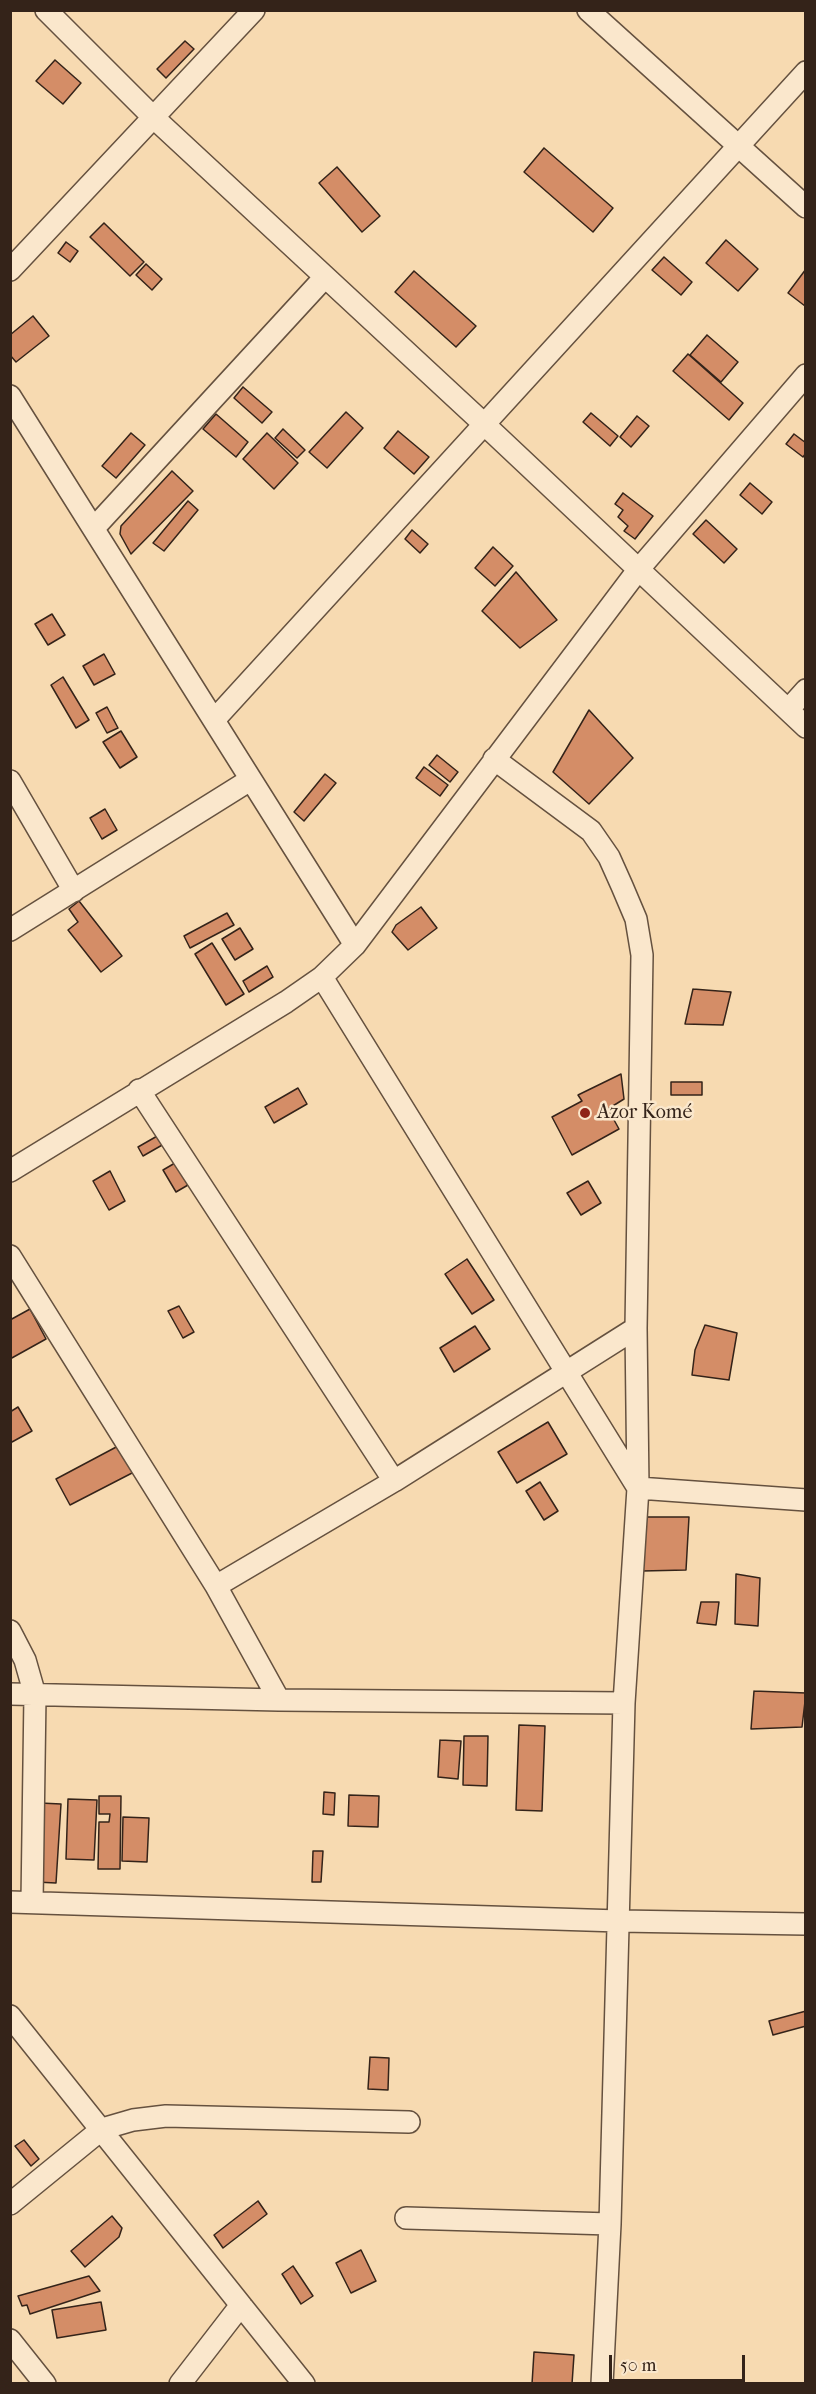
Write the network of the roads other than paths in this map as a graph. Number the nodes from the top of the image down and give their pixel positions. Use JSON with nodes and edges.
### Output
{"nodes":[{"id":1,"x":46,"y":10,"type":"edge"},
{"id":2,"x":254,"y":10,"type":"edge"},
{"id":3,"x":588,"y":10,"type":"edge"},
{"id":4,"x":806,"y":72,"type":"edge"},
{"id":5,"x":153,"y":117,"type":"junction"},
{"id":6,"x":738,"y":147,"type":"junction"},
{"id":7,"x":806,"y":207,"type":"edge"},
{"id":8,"x":10,"y":270,"type":"edge"},
{"id":9,"x":325,"y":277,"type":"junction"},
{"id":10,"x":806,"y":375,"type":"edge"},
{"id":11,"x":10,"y":396,"type":"edge"},
{"id":12,"x":484,"y":424,"type":"junction"},
{"id":13,"x":94,"y":528,"type":"junction"},
{"id":14,"x":638,"y":570,"type":"junction"},
{"id":15,"x":806,"y":690,"type":"edge"},
{"id":16,"x":788,"y":710,"type":"junction"},
{"id":17,"x":214,"y":719,"type":"junction"},
{"id":18,"x":806,"y":727,"type":"edge"},
{"id":19,"x":494,"y":759,"type":"junction"},
{"id":20,"x":250,"y":780,"type":"junction"},
{"id":21,"x":10,"y":781,"type":"edge"},
{"id":22,"x":74,"y":891,"type":"junction"},
{"id":23,"x":10,"y":930,"type":"edge"},
{"id":24,"x":356,"y":945,"type":"junction"},
{"id":25,"x":322,"y":977,"type":"junction"},
{"id":26,"x":139,"y":1090,"type":"junction"},
{"id":27,"x":10,"y":1171,"type":"edge"},
{"id":28,"x":10,"y":1256,"type":"edge"},
{"id":29,"x":636,"y":1329,"type":"junction"},
{"id":30,"x":567,"y":1373,"type":"junction"},
{"id":31,"x":394,"y":1481,"type":"junction"},
{"id":32,"x":638,"y":1488,"type":"junction"},
{"id":33,"x":806,"y":1500,"type":"edge"},
{"id":34,"x":216,"y":1586,"type":"junction"},
{"id":35,"x":10,"y":1631,"type":"edge"},
{"id":36,"x":10,"y":1694,"type":"edge"},
{"id":37,"x":35,"y":1695,"type":"junction"},
{"id":38,"x":279,"y":1700,"type":"junction"},
{"id":39,"x":624,"y":1703,"type":"junction"},
{"id":40,"x":10,"y":1902,"type":"edge"},
{"id":41,"x":32,"y":1902,"type":"junction"},
{"id":42,"x":619,"y":1921,"type":"junction"},
{"id":43,"x":806,"y":1924,"type":"edge"},
{"id":44,"x":10,"y":2016,"type":"edge"},
{"id":45,"x":409,"y":2122,"type":"dead end"},
{"id":46,"x":102,"y":2129,"type":"junction"},
{"id":47,"x":10,"y":2204,"type":"edge"},
{"id":48,"x":406,"y":2218,"type":"dead end"},
{"id":49,"x":610,"y":2224,"type":"junction"},
{"id":50,"x":242,"y":2305,"type":"junction"},
{"id":51,"x":10,"y":2340,"type":"edge"},
{"id":52,"x":17,"y":2361,"type":"edge"},
{"id":53,"x":45,"y":2384,"type":"edge"},
{"id":54,"x":180,"y":2384,"type":"edge"},
{"id":55,"x":304,"y":2384,"type":"edge"},
{"id":56,"x":602,"y":2384,"type":"edge"}],
"edges":[{"from":1,"to":5,"type":"street"},
{"from":2,"to":5,"type":"street"},
{"from":3,"to":6,"type":"street"},
{"from":4,"to":6,"type":"street"},
{"from":5,"to":8,"type":"street"},
{"from":5,"to":9,"type":"street"},
{"from":6,"to":7,"type":"street"},
{"from":6,"to":12,"type":"street"},
{"from":9,"to":12,"type":"street"},
{"from":9,"to":13,"type":"street"},
{"from":10,"to":14,"type":"street"},
{"from":11,"to":13,"type":"street"},
{"from":12,"to":14,"type":"street"},
{"from":12,"to":17,"type":"street"},
{"from":13,"to":17,"type":"street"},
{"from":14,"to":16,"type":"street"},
{"from":14,"to":19,"type":"street"},
{"from":15,"to":16,"type":"street"},
{"from":16,"to":18,"type":"street"},
{"from":17,"to":20,"type":"street"},
{"from":19,"to":24,"type":"street"},
{"from":19,"to":29,"type":"street"},
{"from":20,"to":22,"type":"street"},
{"from":20,"to":24,"type":"street"},
{"from":21,"to":22,"type":"street"},
{"from":22,"to":23,"type":"street"},
{"from":24,"to":25,"type":"street"},
{"from":25,"to":26,"type":"street"},
{"from":25,"to":30,"type":"street"},
{"from":26,"to":27,"type":"street"},
{"from":26,"to":31,"type":"street"},
{"from":28,"to":34,"type":"street"},
{"from":29,"to":30,"type":"street"},
{"from":29,"to":32,"type":"street"},
{"from":30,"to":31,"type":"street"},
{"from":30,"to":32,"type":"street"},
{"from":31,"to":34,"type":"street"},
{"from":32,"to":33,"type":"street"},
{"from":32,"to":39,"type":"street"},
{"from":34,"to":38,"type":"street"},
{"from":35,"to":37,"type":"street"},
{"from":36,"to":37,"type":"street"},
{"from":37,"to":38,"type":"street"},
{"from":37,"to":41,"type":"street"},
{"from":38,"to":39,"type":"street"},
{"from":39,"to":42,"type":"street"},
{"from":40,"to":41,"type":"street"},
{"from":41,"to":42,"type":"street"},
{"from":42,"to":43,"type":"street"},
{"from":42,"to":49,"type":"street"},
{"from":44,"to":46,"type":"street"},
{"from":45,"to":46,"type":"street"},
{"from":46,"to":47,"type":"street"},
{"from":46,"to":50,"type":"street"},
{"from":48,"to":49,"type":"street"},
{"from":49,"to":56,"type":"street"},
{"from":50,"to":54,"type":"street"},
{"from":50,"to":55,"type":"street"},
{"from":51,"to":52,"type":"street"},
{"from":52,"to":53,"type":"street"}]}
